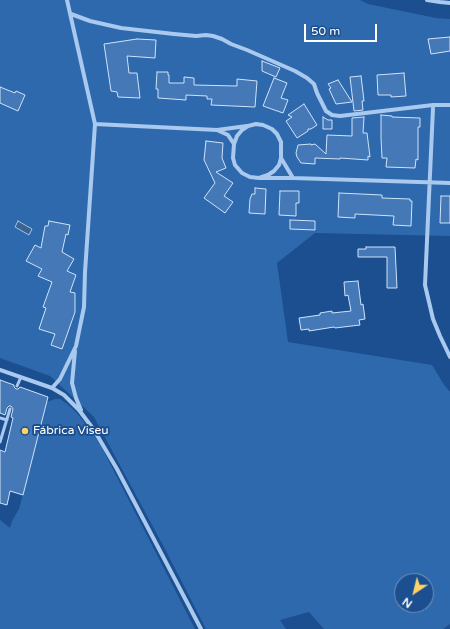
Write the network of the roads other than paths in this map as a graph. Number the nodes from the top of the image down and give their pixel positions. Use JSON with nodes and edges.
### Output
{"nodes":[{"id":1,"x":67,"y":0,"type":"edge"},
{"id":2,"x":427,"y":0,"type":"edge"},
{"id":3,"x":450,"y":3,"type":"edge"},
{"id":4,"x":71,"y":14,"type":"junction"},
{"id":5,"x":450,"y":105,"type":"edge"},
{"id":6,"x":433,"y":108,"type":"dead end"},
{"id":7,"x":95,"y":124,"type":"junction"},
{"id":8,"x":248,"y":126,"type":"junction"},
{"id":9,"x":217,"y":130,"type":"junction"},
{"id":10,"x":234,"y":144,"type":"junction"},
{"id":11,"x":281,"y":158,"type":"junction"},
{"id":12,"x":259,"y":178,"type":"junction"},
{"id":13,"x":293,"y":178,"type":"junction"},
{"id":14,"x":430,"y":182,"type":"junction"},
{"id":15,"x":450,"y":183,"type":"edge"},
{"id":16,"x":76,"y":346,"type":"junction"},
{"id":17,"x":450,"y":358,"type":"edge"},
{"id":18,"x":0,"y":370,"type":"edge"},
{"id":19,"x":21,"y":377,"type":"junction"},
{"id":20,"x":17,"y":386,"type":"dead end"},
{"id":21,"x":52,"y":388,"type":"junction"},
{"id":22,"x":10,"y":409,"type":"dead end"},
{"id":23,"x":84,"y":416,"type":"junction"},
{"id":24,"x":0,"y":418,"type":"edge"},
{"id":25,"x":7,"y":420,"type":"junction"},
{"id":26,"x":0,"y":442,"type":"edge"},
{"id":27,"x":201,"y":629,"type":"edge"}],
"edges":[{"from":1,"to":4,"type":"street"},
{"from":2,"to":3,"type":"street"},
{"from":4,"to":5,"type":"street"},
{"from":4,"to":7,"type":"street"},
{"from":6,"to":14,"type":"street"},
{"from":7,"to":9,"type":"street"},
{"from":7,"to":16,"type":"street"},
{"from":8,"to":9,"type":"street"},
{"from":8,"to":10,"type":"street"},
{"from":8,"to":11,"type":"street"},
{"from":9,"to":10,"type":"street"},
{"from":10,"to":12,"type":"street"},
{"from":11,"to":12,"type":"street"},
{"from":11,"to":13,"type":"street"},
{"from":12,"to":13,"type":"street"},
{"from":13,"to":14,"type":"street"},
{"from":14,"to":15,"type":"street"},
{"from":14,"to":17,"type":"street"},
{"from":16,"to":21,"type":"street"},
{"from":16,"to":23,"type":"street"},
{"from":18,"to":19,"type":"street"},
{"from":19,"to":20,"type":"lane"},
{"from":19,"to":21,"type":"street"},
{"from":21,"to":23,"type":"street"},
{"from":22,"to":25,"type":"lane"},
{"from":23,"to":27,"type":"street"},
{"from":24,"to":25,"type":"lane"},
{"from":25,"to":26,"type":"lane"}]}
